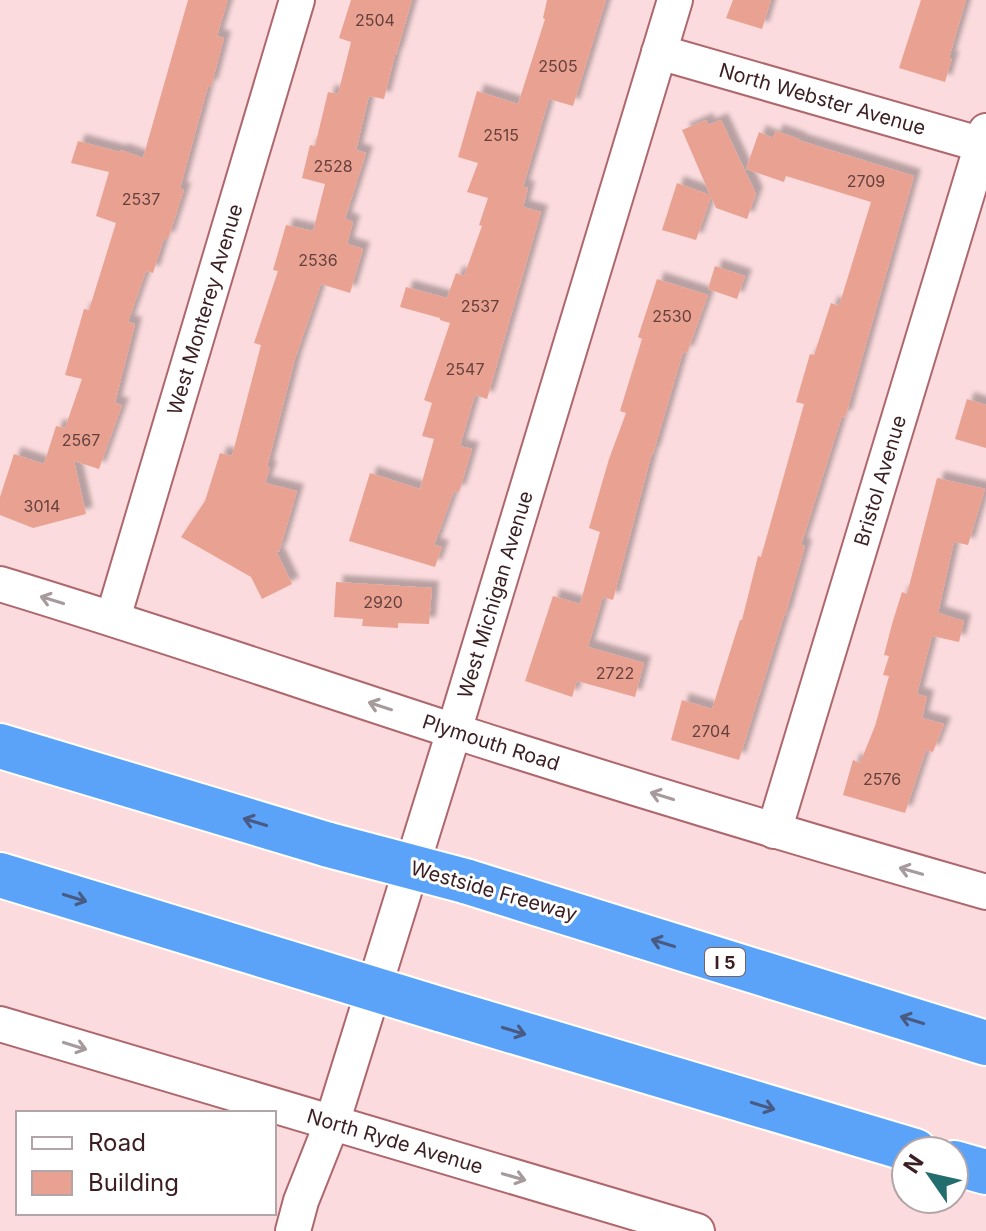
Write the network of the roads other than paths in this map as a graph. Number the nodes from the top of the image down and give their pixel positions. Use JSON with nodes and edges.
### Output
{"nodes":[{"id":1,"x":297,"y":0,"type":"edge"},
{"id":2,"x":675,"y":0,"type":"edge"},
{"id":3,"x":659,"y":52,"type":"junction"},
{"id":4,"x":985,"y":140,"type":"edge"},
{"id":5,"x":0,"y":584,"type":"edge"},
{"id":6,"x":113,"y":618,"type":"junction"},
{"id":7,"x":454,"y":731,"type":"junction"},
{"id":8,"x":0,"y":746,"type":"edge"},
{"id":9,"x":774,"y":831,"type":"junction"},
{"id":10,"x":0,"y":875,"type":"edge"},
{"id":11,"x":986,"y":892,"type":"edge"},
{"id":12,"x":0,"y":1024,"type":"edge"},
{"id":13,"x":986,"y":1043,"type":"edge"},
{"id":14,"x":332,"y":1123,"type":"junction"},
{"id":15,"x":890,"y":1144,"type":"edge"},
{"id":16,"x":675,"y":1228,"type":"edge"},
{"id":17,"x":293,"y":1231,"type":"edge"}],
"edges":[{"from":1,"to":6,"type":"street","name":"West Monterey Avenue"},
{"from":2,"to":3,"type":"street","name":"West Michigan Avenue"},
{"from":3,"to":4,"type":"street","name":"North Webster Avenue"},
{"from":3,"to":7,"type":"street","name":"West Michigan Avenue"},
{"from":4,"to":9,"type":"street","name":"Bristol Avenue"},
{"from":6,"to":5,"type":"street","name":"Plymouth Road","one_way":true},
{"from":7,"to":6,"type":"street","name":"Plymouth Road","one_way":true},
{"from":9,"to":7,"type":"street","name":"Plymouth Road","one_way":true},
{"from":7,"to":14,"type":"street","name":"West Michigan Avenue"},
{"from":13,"to":8,"type":"highway","name":"Westside Freeway","number":"I 5","one_way":true,"bridge":true},
{"from":11,"to":9,"type":"street","name":"Plymouth Road","one_way":true},
{"from":10,"to":15,"type":"highway","one_way":true,"bridge":true},
{"from":12,"to":14,"type":"street","name":"North Ryde Avenue","one_way":true},
{"from":14,"to":16,"type":"street","name":"North Ryde Avenue","one_way":true},
{"from":14,"to":17,"type":"street","name":"West Michigan Avenue"}]}
